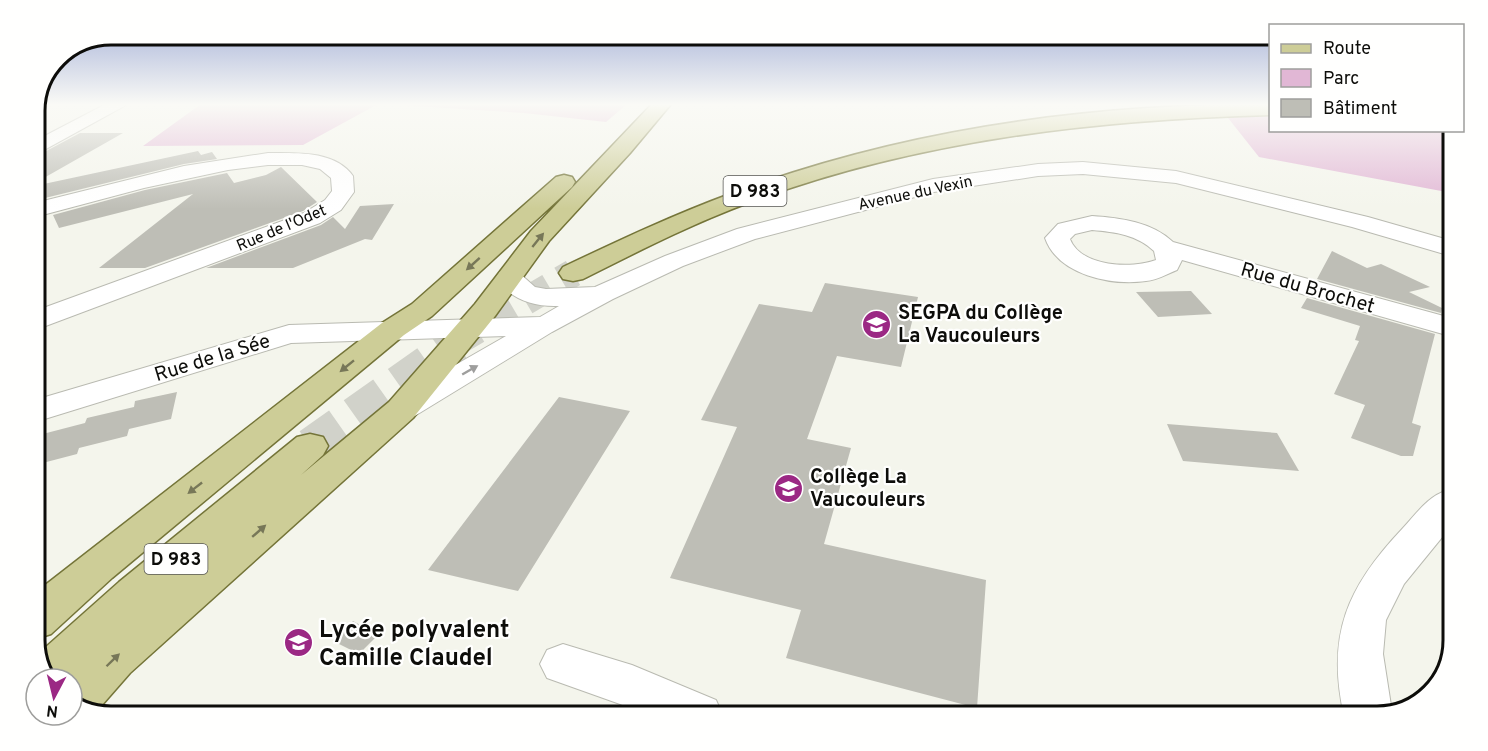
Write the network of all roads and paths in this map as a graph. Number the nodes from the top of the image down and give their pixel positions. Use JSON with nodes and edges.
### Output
{"nodes":[{"id":1,"x":613,"y":139,"type":"edge"},
{"id":2,"x":632,"y":139,"type":"edge"},
{"id":3,"x":950,"y":139,"type":"edge"},
{"id":4,"x":45,"y":208,"type":"edge"},
{"id":5,"x":1443,"y":247,"type":"edge"},
{"id":6,"x":1166,"y":248,"type":"dead end"},
{"id":7,"x":573,"y":273,"type":"tunnel mouth"},
{"id":8,"x":509,"y":278,"type":"junction"},
{"id":9,"x":603,"y":293,"type":"junction"},
{"id":10,"x":45,"y":317,"type":"edge"},
{"id":11,"x":408,"y":320,"type":"junction"},
{"id":12,"x":476,"y":320,"type":"junction"},
{"id":13,"x":546,"y":325,"type":"junction"},
{"id":14,"x":1443,"y":325,"type":"edge"},
{"id":15,"x":45,"y":408,"type":"edge"},
{"id":16,"x":401,"y":410,"type":"junction"},
{"id":17,"x":310,"y":446,"type":"tunnel mouth"},
{"id":18,"x":1443,"y":510,"type":"edge"},
{"id":19,"x":45,"y":611,"type":"edge"},
{"id":20,"x":563,"y":664,"type":"dead end"},
{"id":21,"x":58,"y":667,"type":"edge"},
{"id":22,"x":84,"y":689,"type":"edge"},
{"id":23,"x":675,"y":706,"type":"edge"},
{"id":24,"x":1365,"y":706,"type":"edge"}],
"edges":[{"from":1,"to":11,"type":"main road","one_way":true},
{"from":8,"to":2,"type":"main road","one_way":true},
{"from":3,"to":7,"type":"main road","number":"D 983"},
{"from":4,"to":10,"type":"street","name":"Rue de l'Odet"},
{"from":5,"to":9,"type":"street","name":"Avenue du Vexin"},
{"from":6,"to":14,"type":"street","name":"Rue du Brochet"},
{"from":8,"to":9,"type":"street"},
{"from":8,"to":12,"type":"main road"},
{"from":9,"to":12,"type":"street"},
{"from":9,"to":13,"type":"street","name":"Avenue du Vexin"},
{"from":11,"to":12,"type":"street","name":"Avenue du Vexin"},
{"from":11,"to":15,"type":"street","name":"Rue de la Sée"},
{"from":11,"to":19,"type":"main road","one_way":true},
{"from":12,"to":13,"type":"street","name":"Avenue du Vexin"},
{"from":12,"to":16,"type":"main road"},
{"from":16,"to":13,"type":"street","one_way":true},
{"from":22,"to":16,"type":"main road","one_way":true},
{"from":17,"to":21,"type":"main road","number":"D 983"},
{"from":18,"to":24,"type":"street"},
{"from":20,"to":23,"type":"street"}]}
